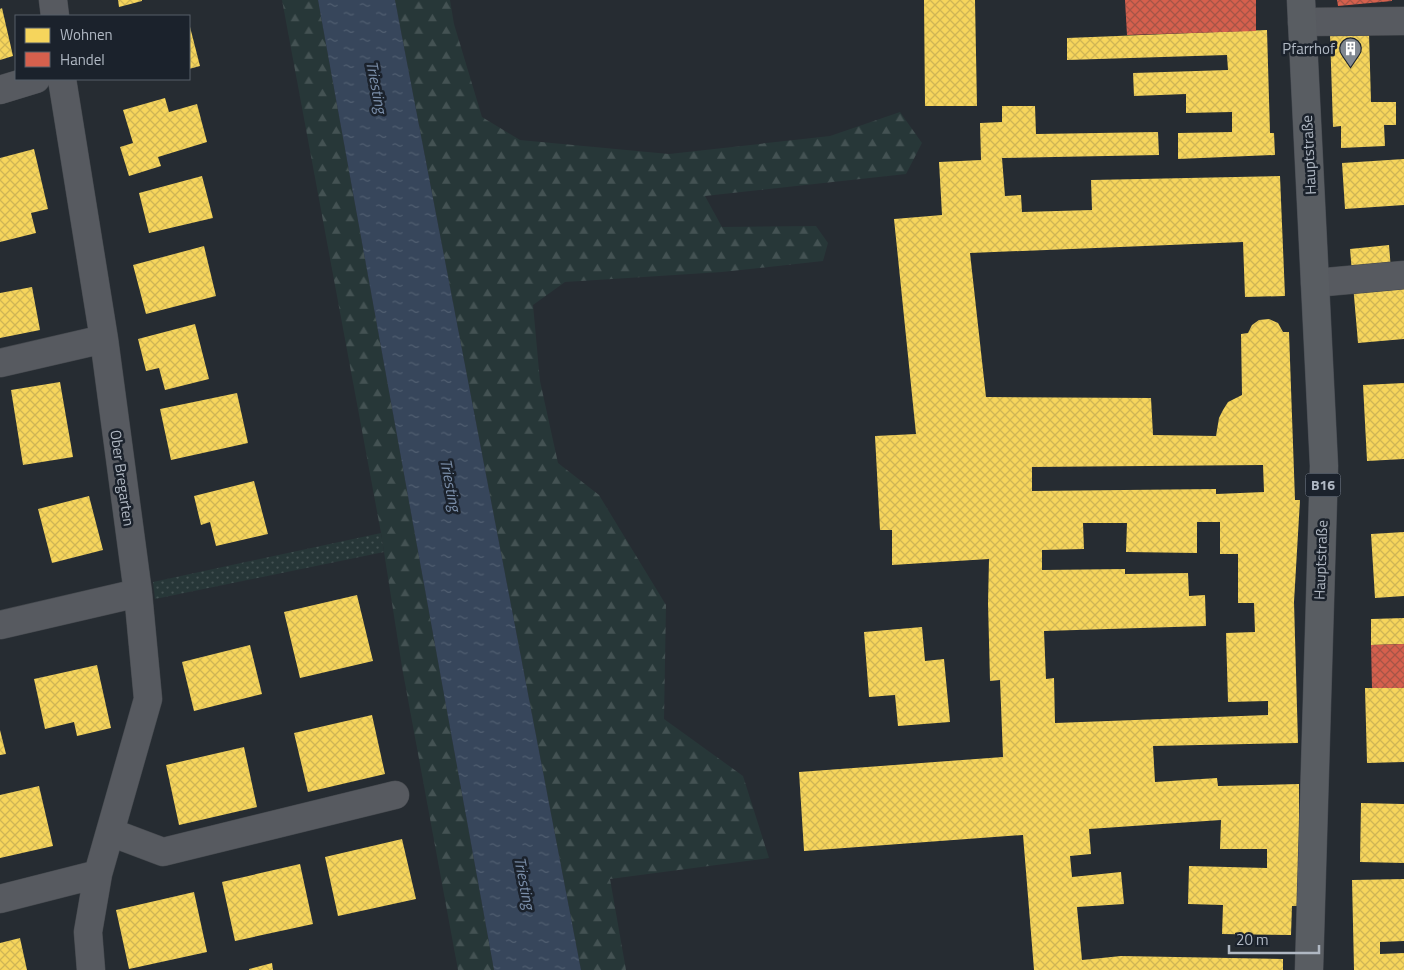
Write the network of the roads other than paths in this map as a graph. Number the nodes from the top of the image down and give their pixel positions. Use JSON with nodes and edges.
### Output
{"nodes":[{"id":1,"x":53,"y":0,"type":"edge"},
{"id":2,"x":1301,"y":11,"type":"edge"},
{"id":3,"x":55,"y":15,"type":"edge"},
{"id":4,"x":1404,"y":21,"type":"edge"},
{"id":5,"x":33,"y":80,"type":"edge"},
{"id":6,"x":62,"y":80,"type":"edge"},
{"id":7,"x":0,"y":90,"type":"edge"},
{"id":8,"x":1404,"y":275,"type":"edge"},
{"id":9,"x":1315,"y":283,"type":"junction"},
{"id":10,"x":104,"y":339,"type":"junction"},
{"id":11,"x":0,"y":363,"type":"edge"},
{"id":12,"x":138,"y":593,"type":"junction"},
{"id":13,"x":0,"y":625,"type":"edge"},
{"id":14,"x":394,"y":795,"type":"dead end"},
{"id":15,"x":110,"y":832,"type":"junction"},
{"id":16,"x":98,"y":874,"type":"junction"},
{"id":17,"x":0,"y":898,"type":"edge"},
{"id":18,"x":91,"y":970,"type":"edge"},
{"id":19,"x":1309,"y":970,"type":"edge"}],
"edges":[{"from":1,"to":3,"type":"street"},
{"from":2,"to":4,"type":"street"},
{"from":2,"to":9,"type":"main road","name":"Hauptstraße","number":"B16"},
{"from":5,"to":7,"type":"street"},
{"from":6,"to":10,"type":"street","name":"Ober Bregarten"},
{"from":8,"to":9,"type":"street"},
{"from":9,"to":19,"type":"main road","name":"Hauptstraße","number":"B16"},
{"from":10,"to":11,"type":"street"},
{"from":10,"to":12,"type":"street","name":"Ober Bregarten"},
{"from":12,"to":13,"type":"street"},
{"from":12,"to":15,"type":"street","name":"Ober Bregarten"},
{"from":14,"to":15,"type":"street"},
{"from":15,"to":16,"type":"street","name":"Ober Bregarten"},
{"from":16,"to":17,"type":"street"},
{"from":16,"to":18,"type":"street","name":"Ober Bregarten"}]}
